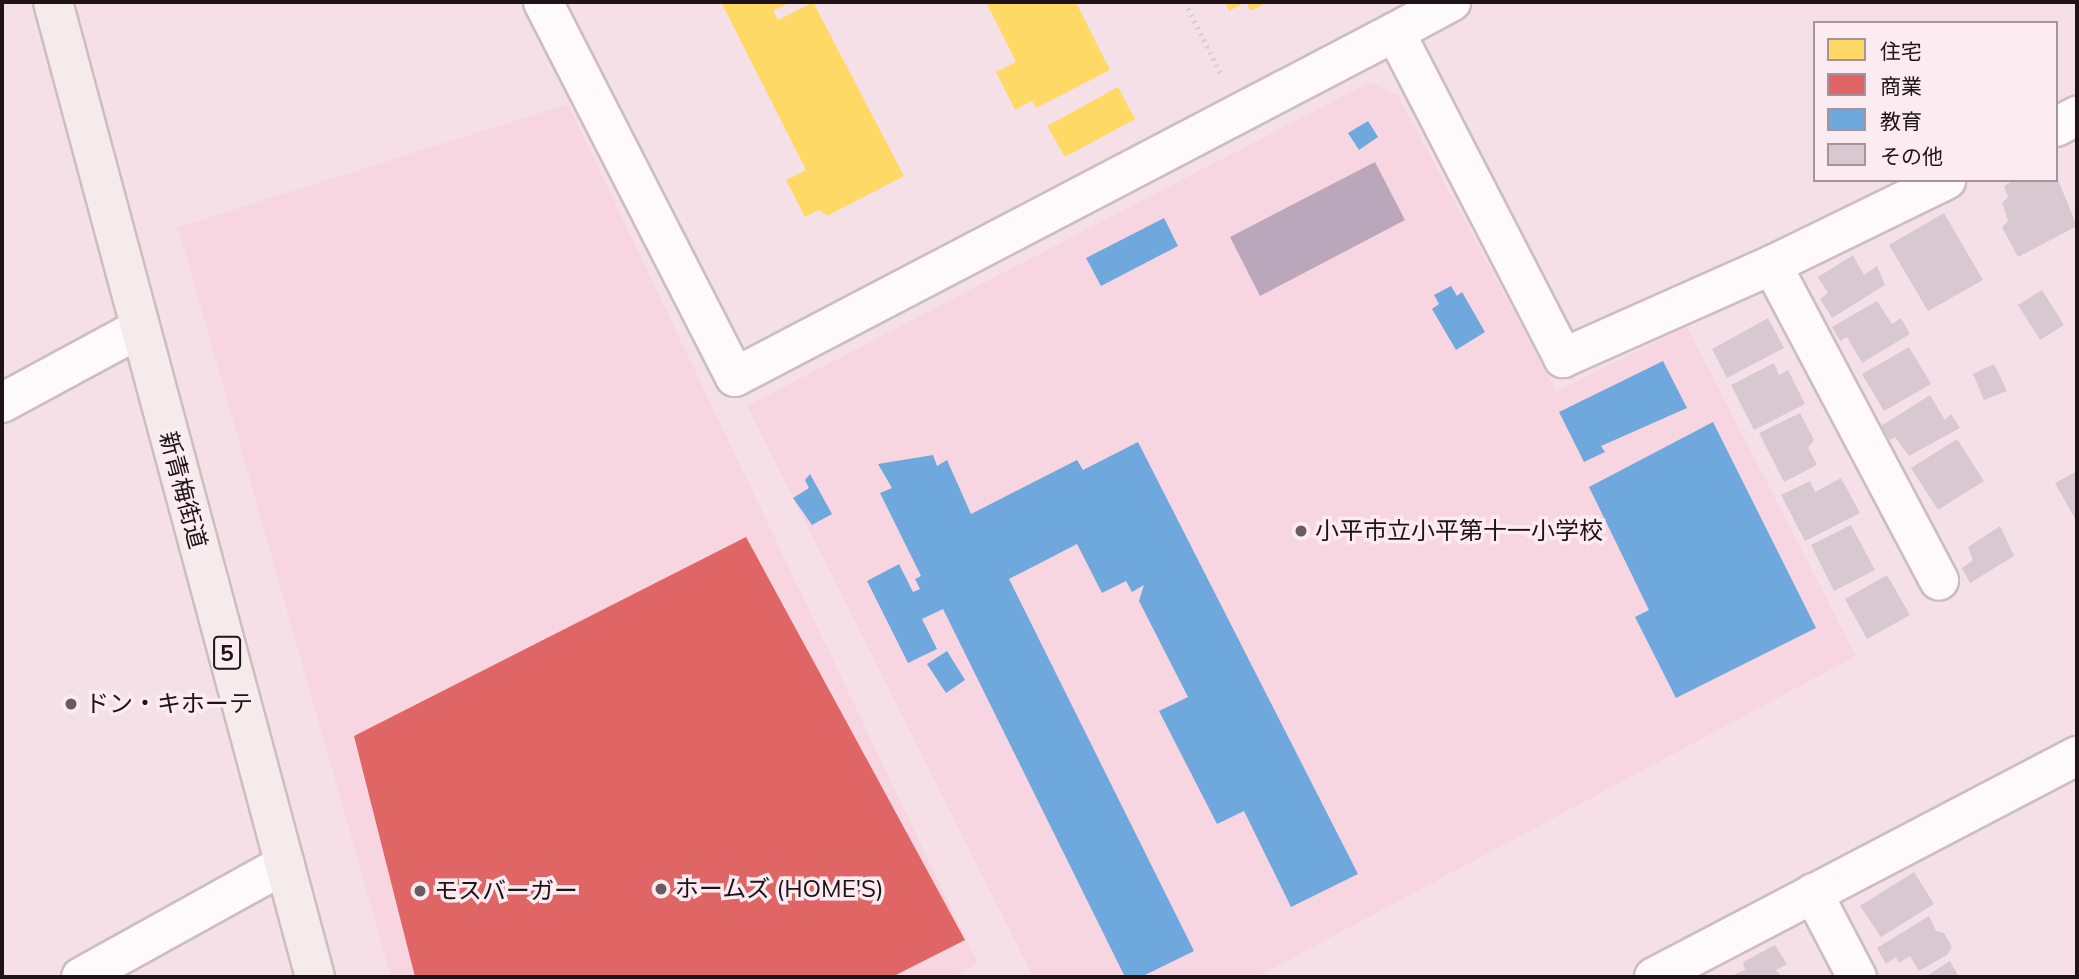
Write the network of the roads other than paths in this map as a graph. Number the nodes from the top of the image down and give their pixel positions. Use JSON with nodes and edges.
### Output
{"nodes":[{"id":1,"x":53,"y":2,"type":"edge"},
{"id":2,"x":543,"y":2,"type":"edge"},
{"id":3,"x":1451,"y":2,"type":"edge"},
{"id":4,"x":1395,"y":32,"type":"junction"},
{"id":5,"x":2077,"y":116,"type":"edge"},
{"id":6,"x":2058,"y":126,"type":"edge"},
{"id":7,"x":1942,"y":182,"type":"edge"},
{"id":8,"x":1772,"y":265,"type":"junction"},
{"id":9,"x":139,"y":329,"type":"junction"},
{"id":10,"x":2,"y":402,"type":"edge"},
{"id":11,"x":1939,"y":580,"type":"dead end"},
{"id":12,"x":2077,"y":756,"type":"edge"},
{"id":13,"x":285,"y":864,"type":"junction"},
{"id":14,"x":1813,"y":893,"type":"junction"},
{"id":15,"x":81,"y":977,"type":"edge"},
{"id":16,"x":316,"y":977,"type":"edge"},
{"id":17,"x":1654,"y":977,"type":"edge"},
{"id":18,"x":1857,"y":977,"type":"edge"}],
"edges":[{"from":1,"to":9,"type":"main road","name":"新青梅街道","number":"5"},
{"from":2,"to":4,"type":"street"},
{"from":3,"to":4,"type":"street"},
{"from":4,"to":8,"type":"street"},
{"from":5,"to":6,"type":"street"},
{"from":7,"to":8,"type":"street"},
{"from":8,"to":11,"type":"street"},
{"from":9,"to":10,"type":"street"},
{"from":9,"to":13,"type":"main road","name":"新青梅街道","number":"5"},
{"from":12,"to":14,"type":"street"},
{"from":13,"to":15,"type":"street"},
{"from":13,"to":16,"type":"main road","name":"新青梅街道","number":"5"},
{"from":14,"to":17,"type":"street"},
{"from":14,"to":18,"type":"street"}]}
